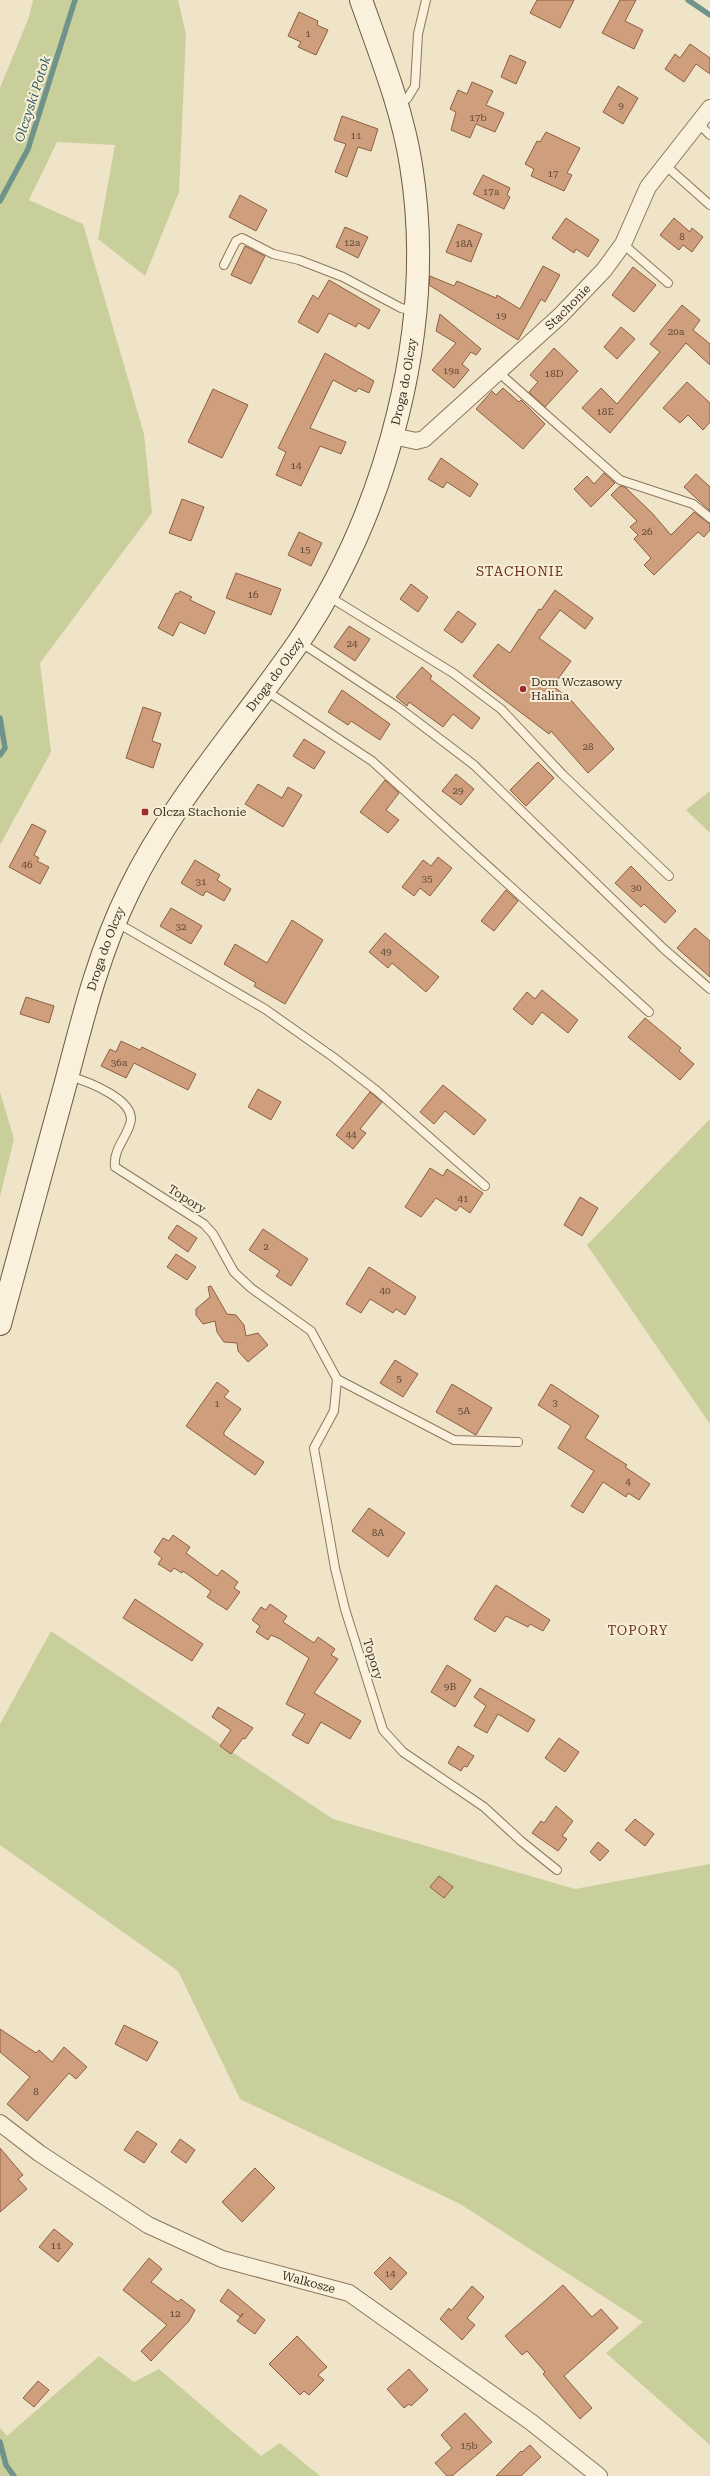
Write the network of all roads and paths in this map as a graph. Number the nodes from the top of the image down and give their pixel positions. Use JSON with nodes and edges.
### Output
{"nodes":[{"id":1,"x":361,"y":0,"type":"edge"},
{"id":2,"x":426,"y":0,"type":"edge"},
{"id":3,"x":396,"y":102,"type":"junction"},
{"id":4,"x":710,"y":108,"type":"edge"},
{"id":5,"x":698,"y":123,"type":"junction"},
{"id":6,"x":710,"y":135,"type":"edge"},
{"id":7,"x":665,"y":165,"type":"junction"},
{"id":8,"x":710,"y":205,"type":"edge"},
{"id":9,"x":623,"y":244,"type":"junction"},
{"id":10,"x":224,"y":265,"type":"dead end"},
{"id":11,"x":668,"y":283,"type":"dead end"},
{"id":12,"x":414,"y":311,"type":"junction"},
{"id":13,"x":497,"y":371,"type":"junction"},
{"id":14,"x":392,"y":436,"type":"junction"},
{"id":15,"x":710,"y":518,"type":"edge"},
{"id":16,"x":327,"y":596,"type":"junction"},
{"id":17,"x":299,"y":641,"type":"junction"},
{"id":18,"x":265,"y":689,"type":"junction"},
{"id":19,"x":669,"y":876,"type":"dead end"},
{"id":20,"x":114,"y":924,"type":"junction"},
{"id":21,"x":710,"y":989,"type":"edge"},
{"id":22,"x":650,"y":1012,"type":"dead end"},
{"id":23,"x":67,"y":1076,"type":"junction"},
{"id":24,"x":485,"y":1186,"type":"dead end"},
{"id":25,"x":0,"y":1324,"type":"edge"},
{"id":26,"x":337,"y":1379,"type":"junction"},
{"id":27,"x":518,"y":1442,"type":"dead end"},
{"id":28,"x":558,"y":1870,"type":"dead end"},
{"id":29,"x":0,"y":2123,"type":"edge"},
{"id":30,"x":599,"y":2476,"type":"edge"}],
"edges":[{"from":1,"to":3,"type":"street","name":"Droga do Olczy"},
{"from":2,"to":3,"type":"lane"},
{"from":3,"to":12,"type":"street","name":"Droga do Olczy"},
{"from":4,"to":5,"type":"street","name":"Stachonie"},
{"from":5,"to":6,"type":"lane"},
{"from":5,"to":7,"type":"street","name":"Stachonie"},
{"from":7,"to":8,"type":"lane"},
{"from":7,"to":9,"type":"street","name":"Stachonie"},
{"from":9,"to":11,"type":"lane"},
{"from":9,"to":13,"type":"street","name":"Stachonie"},
{"from":10,"to":12,"type":"lane"},
{"from":12,"to":14,"type":"street","name":"Droga do Olczy"},
{"from":13,"to":14,"type":"street","name":"Stachonie"},
{"from":13,"to":15,"type":"lane"},
{"from":14,"to":16,"type":"street","name":"Droga do Olczy"},
{"from":16,"to":17,"type":"street","name":"Droga do Olczy"},
{"from":16,"to":19,"type":"lane"},
{"from":17,"to":18,"type":"street","name":"Droga do Olczy"},
{"from":17,"to":21,"type":"lane"},
{"from":18,"to":20,"type":"street","name":"Droga do Olczy"},
{"from":18,"to":22,"type":"lane"},
{"from":20,"to":23,"type":"street","name":"Droga do Olczy"},
{"from":20,"to":24,"type":"lane"},
{"from":23,"to":25,"type":"street","name":"Droga do Olczy"},
{"from":23,"to":26,"type":"lane","name":"Topory"},
{"from":26,"to":27,"type":"lane"},
{"from":26,"to":28,"type":"lane","name":"Topory"},
{"from":29,"to":30,"type":"street","name":"Walkosze"}]}
